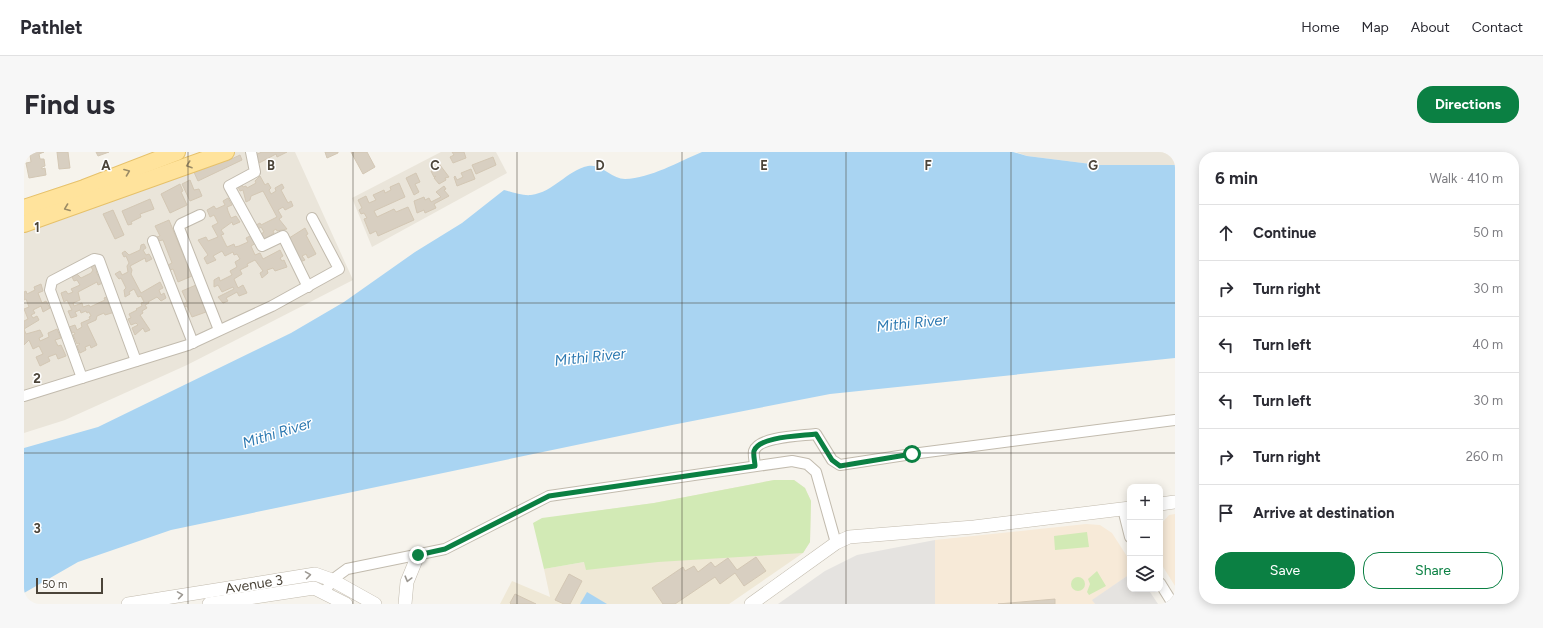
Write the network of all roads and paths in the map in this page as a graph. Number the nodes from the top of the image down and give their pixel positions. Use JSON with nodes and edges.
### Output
{"nodes":[{"id":1,"x":177,"y":152,"type":"edge"},
{"id":2,"x":226,"y":152,"type":"edge"},
{"id":3,"x":251,"y":152,"type":"edge"},
{"id":4,"x":87,"y":194,"type":"junction"},
{"id":5,"x":24,"y":208,"type":"edge"},
{"id":6,"x":200,"y":215,"type":"dead end"},
{"id":7,"x":312,"y":218,"type":"dead end"},
{"id":8,"x":24,"y":224,"type":"edge"},
{"id":9,"x":153,"y":241,"type":"dead end"},
{"id":10,"x":308,"y":287,"type":"junction"},
{"id":11,"x":219,"y":330,"type":"junction"},
{"id":12,"x":193,"y":343,"type":"junction"},
{"id":13,"x":136,"y":361,"type":"junction"},
{"id":14,"x":82,"y":378,"type":"junction"},
{"id":15,"x":25,"y":394,"type":"edge"},
{"id":16,"x":1175,"y":420,"type":"edge"},
{"id":17,"x":755,"y":466,"type":"junction"},
{"id":18,"x":1175,"y":502,"type":"edge"},
{"id":19,"x":1163,"y":504,"type":"edge"},
{"id":20,"x":1126,"y":508,"type":"edge"},
{"id":21,"x":1128,"y":520,"type":"edge"},
{"id":22,"x":836,"y":543,"type":"junction"},
{"id":23,"x":418,"y":555,"type":"junction"},
{"id":24,"x":332,"y":580,"type":"junction"},
{"id":25,"x":1163,"y":588,"type":"edge"},
{"id":26,"x":324,"y":592,"type":"junction"},
{"id":27,"x":128,"y":604,"type":"edge"},
{"id":28,"x":209,"y":604,"type":"edge"},
{"id":29,"x":346,"y":604,"type":"edge"},
{"id":30,"x":375,"y":604,"type":"edge"},
{"id":31,"x":405,"y":604,"type":"edge"},
{"id":32,"x":750,"y":604,"type":"edge"},
{"id":33,"x":1173,"y":604,"type":"edge"}],
"edges":[{"from":4,"to":1,"type":"main road","one_way":true},
{"from":2,"to":4,"type":"main road","one_way":true},
{"from":3,"to":10,"type":"street"},
{"from":4,"to":5,"type":"main road"},
{"from":4,"to":8,"type":"main road","one_way":true},
{"from":6,"to":11,"type":"street"},
{"from":7,"to":10,"type":"street"},
{"from":9,"to":12,"type":"street"},
{"from":10,"to":11,"type":"street"},
{"from":11,"to":12,"type":"street"},
{"from":12,"to":13,"type":"street"},
{"from":13,"to":14,"type":"street"},
{"from":13,"to":14,"type":"street"},
{"from":14,"to":15,"type":"street"},
{"from":16,"to":17,"type":"street"},
{"from":17,"to":22,"type":"street"},
{"from":17,"to":23,"type":"street"},
{"from":18,"to":19,"type":"street"},
{"from":20,"to":21,"type":"street"},
{"from":20,"to":22,"type":"street"},
{"from":22,"to":32,"type":"street"},
{"from":23,"to":24,"type":"street"},
{"from":23,"to":31,"type":"street","one_way":true},
{"from":24,"to":26,"type":"street"},
{"from":27,"to":24,"type":"street","name":"Avenue 3","one_way":true},
{"from":24,"to":30,"type":"street","name":"Avenue 3"},
{"from":25,"to":33,"type":"street"},
{"from":26,"to":28,"type":"street","name":"Avenue 3"},
{"from":26,"to":29,"type":"street","name":"Avenue 3"}]}
